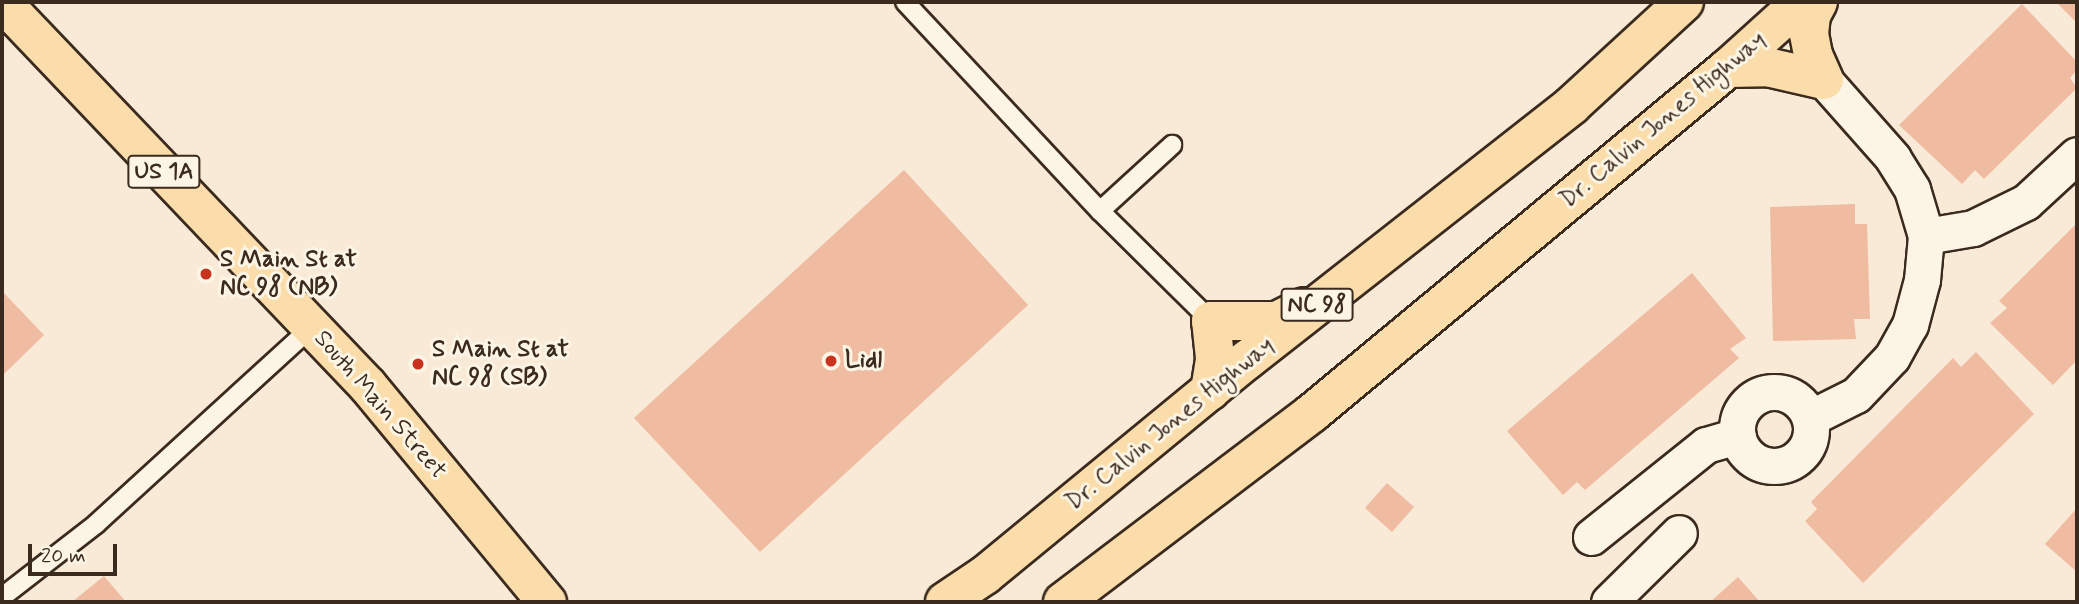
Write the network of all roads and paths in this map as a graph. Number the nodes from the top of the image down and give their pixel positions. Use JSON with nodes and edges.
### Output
{"nodes":[{"id":1,"x":2,"y":2,"type":"edge"},
{"id":2,"x":905,"y":2,"type":"edge"},
{"id":3,"x":1684,"y":2,"type":"edge"},
{"id":4,"x":1801,"y":2,"type":"edge"},
{"id":5,"x":1818,"y":2,"type":"edge"},
{"id":6,"x":1728,"y":68,"type":"junction"},
{"id":7,"x":1824,"y":80,"type":"junction"},
{"id":8,"x":1172,"y":145,"type":"dead end"},
{"id":9,"x":2077,"y":155,"type":"edge"},
{"id":10,"x":1100,"y":211,"type":"junction"},
{"id":11,"x":1926,"y":236,"type":"junction"},
{"id":12,"x":1332,"y":294,"type":"junction"},
{"id":13,"x":1210,"y":321,"type":"junction"},
{"id":14,"x":312,"y":327,"type":"junction"},
{"id":15,"x":1210,"y":391,"type":"junction"},
{"id":16,"x":1810,"y":418,"type":"junction"},
{"id":17,"x":1738,"y":436,"type":"junction"},
{"id":18,"x":1679,"y":533,"type":"dead end"},
{"id":19,"x":1591,"y":537,"type":"dead end"},
{"id":20,"x":2,"y":597,"type":"edge"},
{"id":21,"x":547,"y":602,"type":"edge"},
{"id":22,"x":945,"y":602,"type":"edge"},
{"id":23,"x":1063,"y":602,"type":"edge"},
{"id":24,"x":1609,"y":602,"type":"edge"}],
"edges":[{"from":1,"to":14,"type":"main road","name":"South Main Street","number":"US 1A"},
{"from":2,"to":10,"type":"lane"},
{"from":3,"to":12,"type":"main road","name":"Dr. Calvin Jones Highway","number":"NC 98"},
{"from":4,"to":6,"type":"main road","name":"Dr. Calvin Jones Highway"},
{"from":5,"to":7,"type":"main road"},
{"from":6,"to":7,"type":"main road"},
{"from":6,"to":23,"type":"main road","name":"Dr. Calvin Jones Highway"},
{"from":7,"to":11,"type":"street"},
{"from":8,"to":10,"type":"lane"},
{"from":9,"to":11,"type":"street"},
{"from":10,"to":13,"type":"lane"},
{"from":11,"to":16,"type":"street"},
{"from":12,"to":13,"type":"main road"},
{"from":12,"to":15,"type":"main road","name":"Dr. Calvin Jones Highway","number":"NC 98"},
{"from":13,"to":15,"type":"main road"},
{"from":14,"to":20,"type":"lane"},
{"from":14,"to":21,"type":"main road","name":"South Main Street","number":"US 1A"},
{"from":15,"to":22,"type":"main road","name":"Dr. Calvin Jones Highway","number":"NC 98"},
{"from":16,"to":17,"type":"street"},
{"from":16,"to":17,"type":"street"},
{"from":17,"to":19,"type":"street"},
{"from":18,"to":24,"type":"street"}]}
